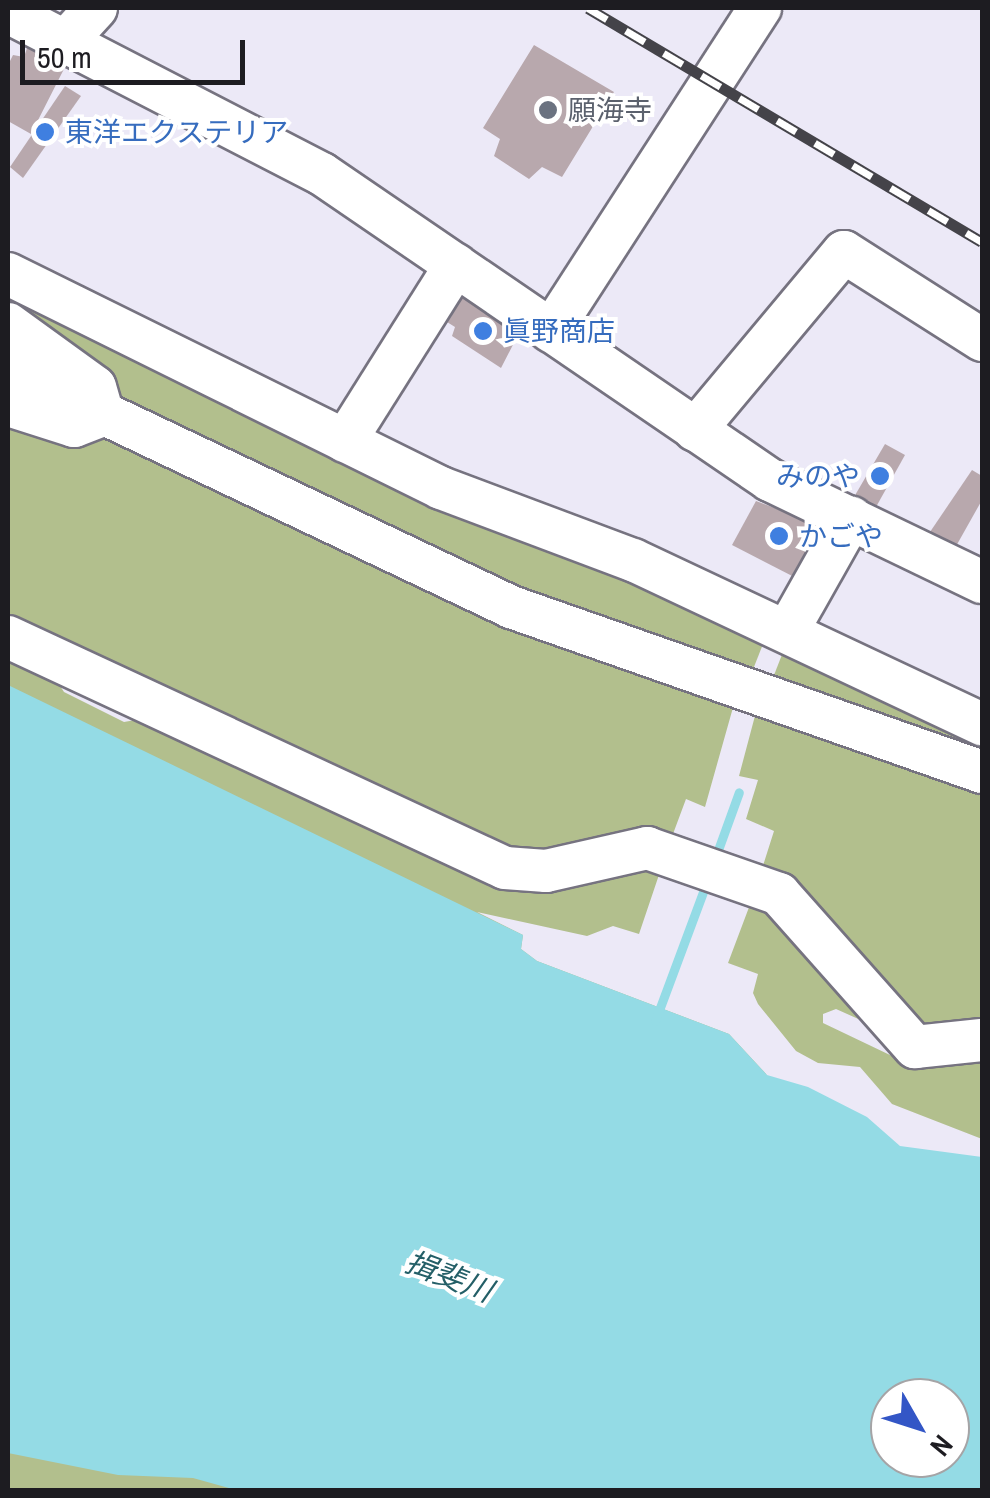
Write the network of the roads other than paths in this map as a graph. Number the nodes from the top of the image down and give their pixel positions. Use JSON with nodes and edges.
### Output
{"nodes":[{"id":1,"x":96,"y":8,"type":"edge"},
{"id":2,"x":760,"y":8,"type":"edge"},
{"id":3,"x":14,"y":26,"type":"edge"},
{"id":4,"x":65,"y":42,"type":"junction"},
{"id":5,"x":456,"y":265,"type":"junction"},
{"id":6,"x":8,"y":274,"type":"edge"},
{"id":7,"x":8,"y":324,"type":"edge"},
{"id":8,"x":551,"y":331,"type":"junction"},
{"id":9,"x":982,"y":340,"type":"edge"},
{"id":10,"x":8,"y":368,"type":"edge"},
{"id":11,"x":8,"y":405,"type":"edge"},
{"id":12,"x":104,"y":414,"type":"junction"},
{"id":13,"x":694,"y":430,"type":"junction"},
{"id":14,"x":345,"y":441,"type":"junction"},
{"id":15,"x":850,"y":518,"type":"junction"},
{"id":16,"x":982,"y":582,"type":"edge"},
{"id":17,"x":788,"y":630,"type":"junction"},
{"id":18,"x":8,"y":637,"type":"edge"},
{"id":19,"x":982,"y":724,"type":"edge"},
{"id":20,"x":982,"y":772,"type":"edge"},
{"id":21,"x":982,"y":1040,"type":"edge"}],
"edges":[{"from":1,"to":4,"type":"street"},
{"from":2,"to":8,"type":"street"},
{"from":3,"to":4,"type":"street"},
{"from":4,"to":5,"type":"street"},
{"from":5,"to":8,"type":"street"},
{"from":5,"to":14,"type":"street"},
{"from":6,"to":14,"type":"street"},
{"from":7,"to":12,"type":"street"},
{"from":8,"to":13,"type":"street"},
{"from":9,"to":13,"type":"street"},
{"from":10,"to":12,"type":"street"},
{"from":11,"to":12,"type":"street"},
{"from":12,"to":20,"type":"street"},
{"from":13,"to":15,"type":"street"},
{"from":14,"to":17,"type":"street"},
{"from":15,"to":16,"type":"street"},
{"from":15,"to":17,"type":"street"},
{"from":17,"to":19,"type":"street"},
{"from":18,"to":21,"type":"street"}]}
